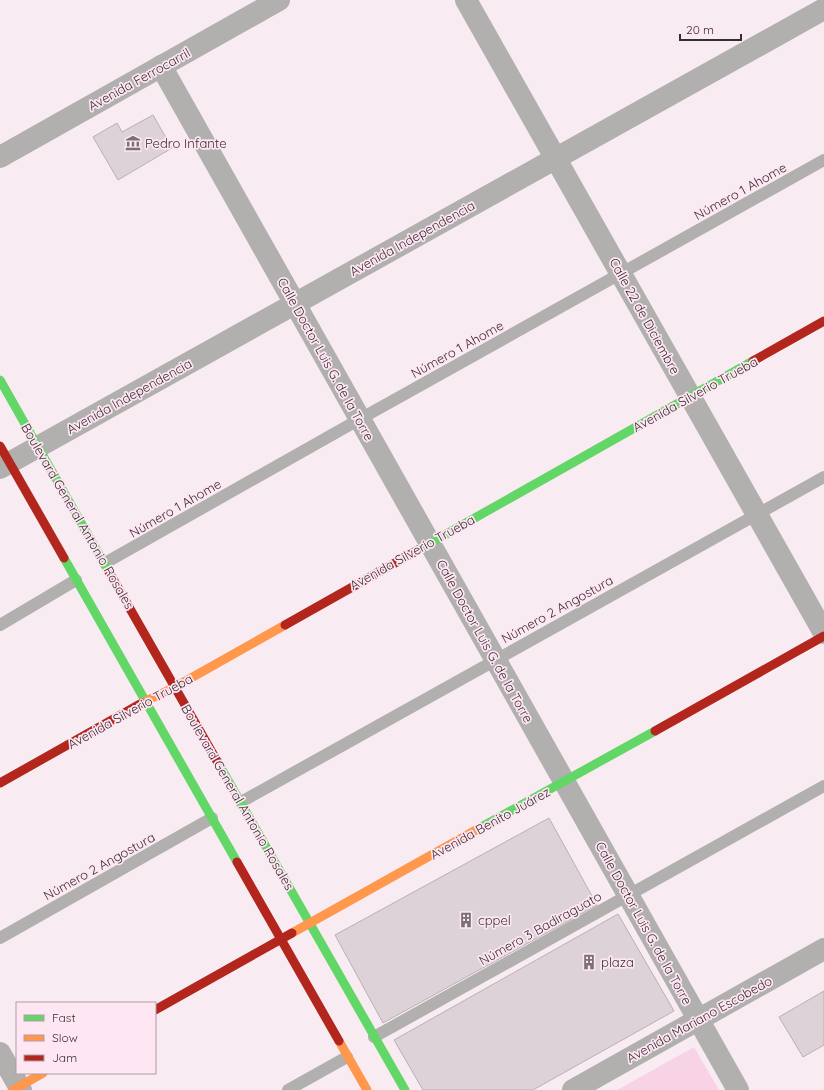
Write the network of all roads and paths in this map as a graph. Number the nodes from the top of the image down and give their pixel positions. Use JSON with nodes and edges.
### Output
{"nodes":[{"id":1,"x":279,"y":0,"type":"edge"},
{"id":2,"x":466,"y":0,"type":"edge"},
{"id":3,"x":824,"y":9,"type":"edge"},
{"id":4,"x":161,"y":66,"type":"junction"},
{"id":5,"x":0,"y":157,"type":"edge"},
{"id":6,"x":556,"y":158,"type":"junction"},
{"id":7,"x":824,"y":160,"type":"edge"},
{"id":8,"x":621,"y":273,"type":"junction"},
{"id":9,"x":295,"y":304,"type":"junction"},
{"id":10,"x":824,"y":321,"type":"edge"},
{"id":11,"x":0,"y":380,"type":"edge"},
{"id":12,"x":690,"y":396,"type":"junction"},
{"id":13,"x":360,"y":419,"type":"junction"},
{"id":14,"x":38,"y":447,"type":"junction"},
{"id":15,"x":3,"y":459,"type":"edge"},
{"id":16,"x":824,"y":477,"type":"edge"},
{"id":17,"x":757,"y":514,"type":"junction"},
{"id":18,"x":430,"y":542,"type":"junction"},
{"id":19,"x":105,"y":564,"type":"junction"},
{"id":20,"x":76,"y":580,"type":"junction"},
{"id":21,"x":0,"y":625,"type":"edge"},
{"id":22,"x":824,"y":634,"type":"edge"},
{"id":23,"x":496,"y":659,"type":"junction"},
{"id":24,"x":175,"y":687,"type":"junction"},
{"id":25,"x":145,"y":702,"type":"junction"},
{"id":26,"x":564,"y":781,"type":"junction"},
{"id":27,"x":0,"y":783,"type":"edge"},
{"id":28,"x":824,"y":786,"type":"edge"},
{"id":29,"x":241,"y":802,"type":"junction"},
{"id":30,"x":212,"y":818,"type":"junction"},
{"id":31,"x":628,"y":895,"type":"junction"},
{"id":32,"x":310,"y":924,"type":"junction"},
{"id":33,"x":0,"y":938,"type":"edge"},
{"id":34,"x":281,"y":940,"type":"junction"},
{"id":35,"x":824,"y":949,"type":"edge"},
{"id":36,"x":156,"y":1009,"type":"edge"},
{"id":37,"x":698,"y":1019,"type":"junction"},
{"id":38,"x":374,"y":1037,"type":"junction"},
{"id":39,"x":0,"y":1053,"type":"edge"},
{"id":40,"x":347,"y":1056,"type":"junction"},
{"id":41,"x":41,"y":1074,"type":"edge"},
{"id":42,"x":18,"y":1089,"type":"edge"},
{"id":43,"x":288,"y":1090,"type":"edge"},
{"id":44,"x":366,"y":1090,"type":"edge"},
{"id":45,"x":405,"y":1090,"type":"edge"},
{"id":46,"x":573,"y":1090,"type":"edge"},
{"id":47,"x":738,"y":1090,"type":"edge"}],
"edges":[{"from":1,"to":4,"type":"street","name":"Avenida Ferrocarril"},
{"from":2,"to":6,"type":"street","name":"Calle 22 de Diciembre"},
{"from":3,"to":6,"type":"street","name":"Avenida Independencia"},
{"from":4,"to":5,"type":"street","name":"Avenida Ferrocarril"},
{"from":4,"to":9,"type":"street","name":"Calle Doctor Luis G. de la Torre"},
{"from":6,"to":8,"type":"street","name":"Calle 22 de Diciembre"},
{"from":6,"to":9,"type":"street","name":"Avenida Independencia"},
{"from":7,"to":8,"type":"lane","name":"Número 1 Ahome"},
{"from":8,"to":12,"type":"street","name":"Calle 22 de Diciembre"},
{"from":8,"to":13,"type":"lane","name":"Número 1 Ahome"},
{"from":9,"to":13,"type":"street","name":"Calle Doctor Luis G. de la Torre"},
{"from":9,"to":14,"type":"street","name":"Avenida Independencia"},
{"from":10,"to":12,"type":"street","name":"Avenida Silverio Trueba"},
{"from":11,"to":14,"type":"street","name":"Boulevard General Antonio Rosales"},
{"from":12,"to":17,"type":"street","name":"Calle 22 de Diciembre"},
{"from":12,"to":18,"type":"street","name":"Avenida Silverio Trueba"},
{"from":13,"to":18,"type":"street","name":"Calle Doctor Luis G. de la Torre"},
{"from":13,"to":19,"type":"lane","name":"Número 1 Ahome"},
{"from":14,"to":15,"type":"street","name":"Avenida Independencia"},
{"from":14,"to":19,"type":"street","name":"Boulevard General Antonio Rosales"},
{"from":15,"to":20,"type":"street"},
{"from":16,"to":17,"type":"lane","name":"Número 2 Angostura"},
{"from":17,"to":22,"type":"street","name":"Calle 22 de Diciembre"},
{"from":17,"to":23,"type":"lane","name":"Número 2 Angostura"},
{"from":18,"to":23,"type":"street","name":"Calle Doctor Luis G. de la Torre"},
{"from":18,"to":24,"type":"street","name":"Avenida Silverio Trueba"},
{"from":19,"to":24,"type":"street","name":"Boulevard General Antonio Rosales"},
{"from":20,"to":21,"type":"lane"},
{"from":20,"to":25,"type":"street"},
{"from":22,"to":26,"type":"street","name":"Avenida Benito Juárez"},
{"from":23,"to":26,"type":"street","name":"Calle Doctor Luis G. de la Torre"},
{"from":23,"to":29,"type":"lane","name":"Número 2 Angostura"},
{"from":24,"to":25,"type":"street","name":"Avenida Silverio Trueba"},
{"from":24,"to":29,"type":"street","name":"Boulevard General Antonio Rosales"},
{"from":25,"to":27,"type":"street","name":"Avenida Silverio Trueba"},
{"from":25,"to":30,"type":"street"},
{"from":26,"to":31,"type":"street","name":"Calle Doctor Luis G. de la Torre"},
{"from":26,"to":32,"type":"street","name":"Avenida Benito Juárez"},
{"from":28,"to":31,"type":"lane","name":"Número 3 Badiraguato"},
{"from":29,"to":32,"type":"street","name":"Boulevard General Antonio Rosales"},
{"from":30,"to":33,"type":"lane","name":"Número 2 Angostura"},
{"from":30,"to":34,"type":"street"},
{"from":31,"to":37,"type":"street","name":"Calle Doctor Luis G. de la Torre"},
{"from":31,"to":38,"type":"lane","name":"Número 3 Badiraguato"},
{"from":32,"to":34,"type":"street","name":"Avenida Benito Juárez"},
{"from":32,"to":38,"type":"street","name":"Boulevard General Antonio Rosales"},
{"from":34,"to":36,"type":"street","name":"Avenida Benito Juárez"},
{"from":34,"to":40,"type":"street"},
{"from":35,"to":37,"type":"street","name":"Avenida Mariano Escobedo"},
{"from":37,"to":46,"type":"street","name":"Avenida Mariano Escobedo"},
{"from":37,"to":47,"type":"street","name":"Calle Doctor Luis G. de la Torre"},
{"from":38,"to":45,"type":"street","name":"Boulevard General Antonio Rosales"},
{"from":39,"to":42,"type":"street"},
{"from":40,"to":43,"type":"lane"},
{"from":40,"to":44,"type":"street"},
{"from":41,"to":42,"type":"street"}]}
